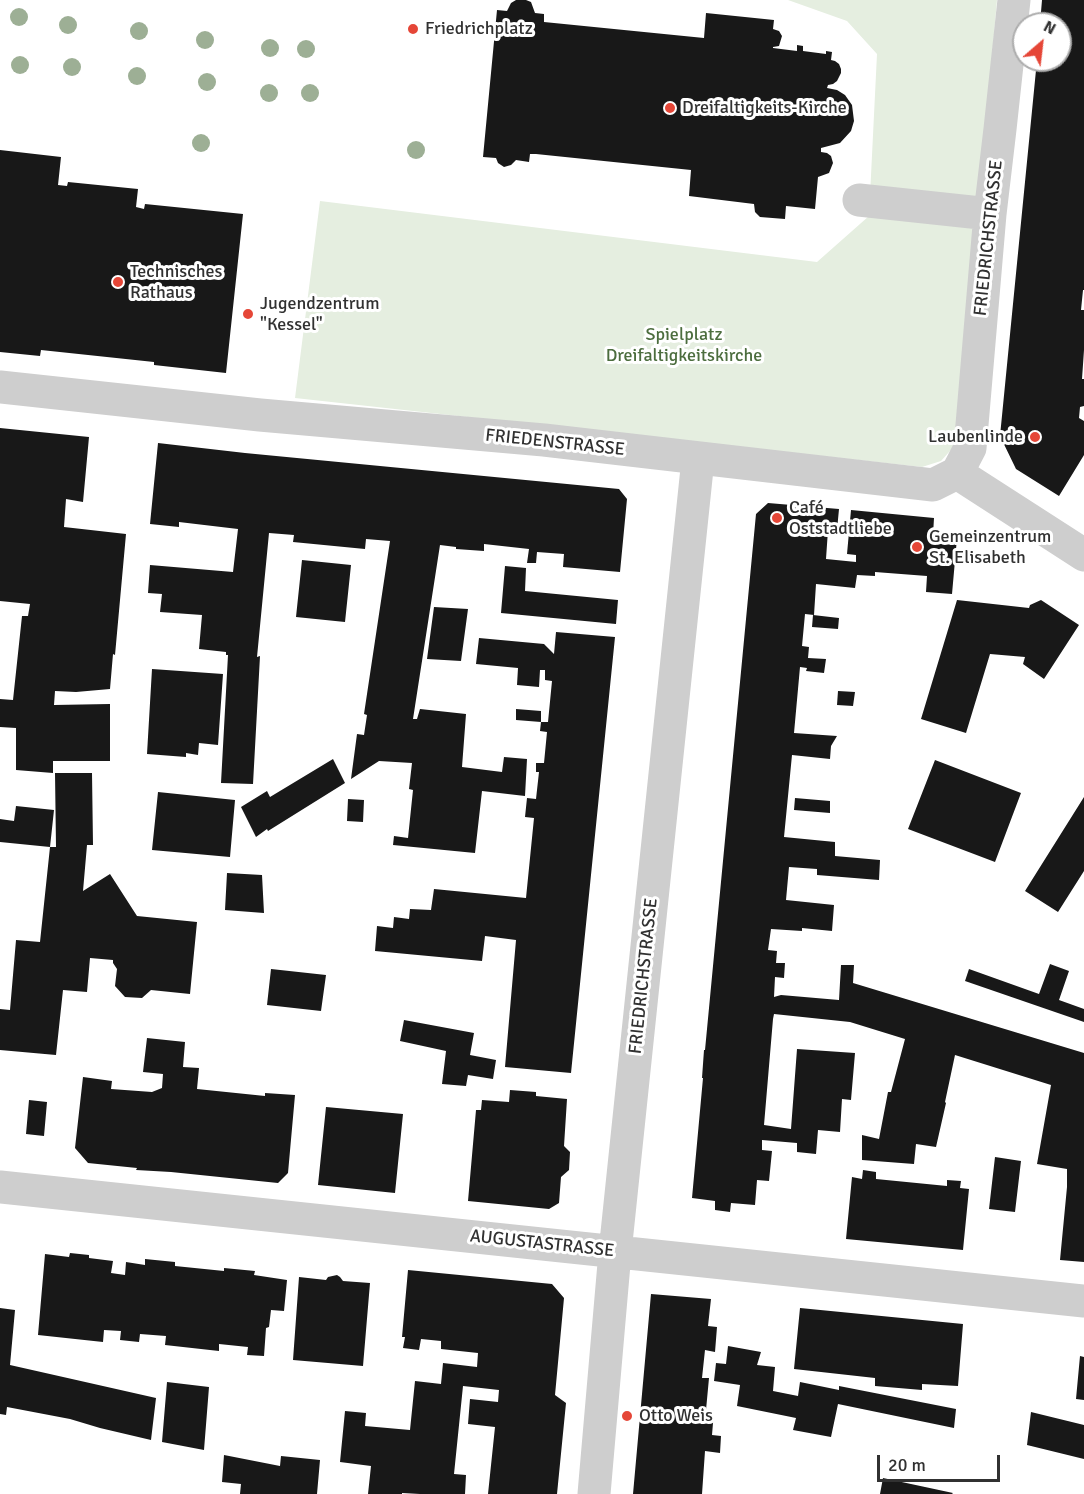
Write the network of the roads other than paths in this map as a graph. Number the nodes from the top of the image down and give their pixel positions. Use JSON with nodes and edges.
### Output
{"nodes":[{"id":1,"x":1014,"y":0,"type":"edge"},
{"id":2,"x":860,"y":201,"type":"dead end"},
{"id":3,"x":990,"y":214,"type":"junction"},
{"id":4,"x":0,"y":387,"type":"edge"},
{"id":5,"x":698,"y":459,"type":"junction"},
{"id":6,"x":957,"y":473,"type":"junction"},
{"id":7,"x":1084,"y":555,"type":"edge"},
{"id":8,"x":0,"y":1187,"type":"edge"},
{"id":9,"x":615,"y":1252,"type":"junction"},
{"id":10,"x":1084,"y":1301,"type":"edge"},
{"id":11,"x":594,"y":1494,"type":"edge"}],
"edges":[{"from":1,"to":3,"type":"street","name":"FRIEDRICHSTRASSE"},
{"from":2,"to":3,"type":"street"},
{"from":3,"to":6,"type":"street","name":"FRIEDRICHSTRASSE"},
{"from":4,"to":5,"type":"street","name":"FRIEDENSTRASSE"},
{"from":5,"to":6,"type":"street","name":"FRIEDENSTRASSE"},
{"from":5,"to":9,"type":"street","name":"FRIEDRICHSTRASSE"},
{"from":6,"to":7,"type":"street"},
{"from":8,"to":9,"type":"street","name":"AUGUSTASTRASSE"},
{"from":9,"to":10,"type":"street","name":"AUGUSTASTRASSE"},
{"from":9,"to":11,"type":"street","name":"FRIEDRICHSTRASSE"}]}
